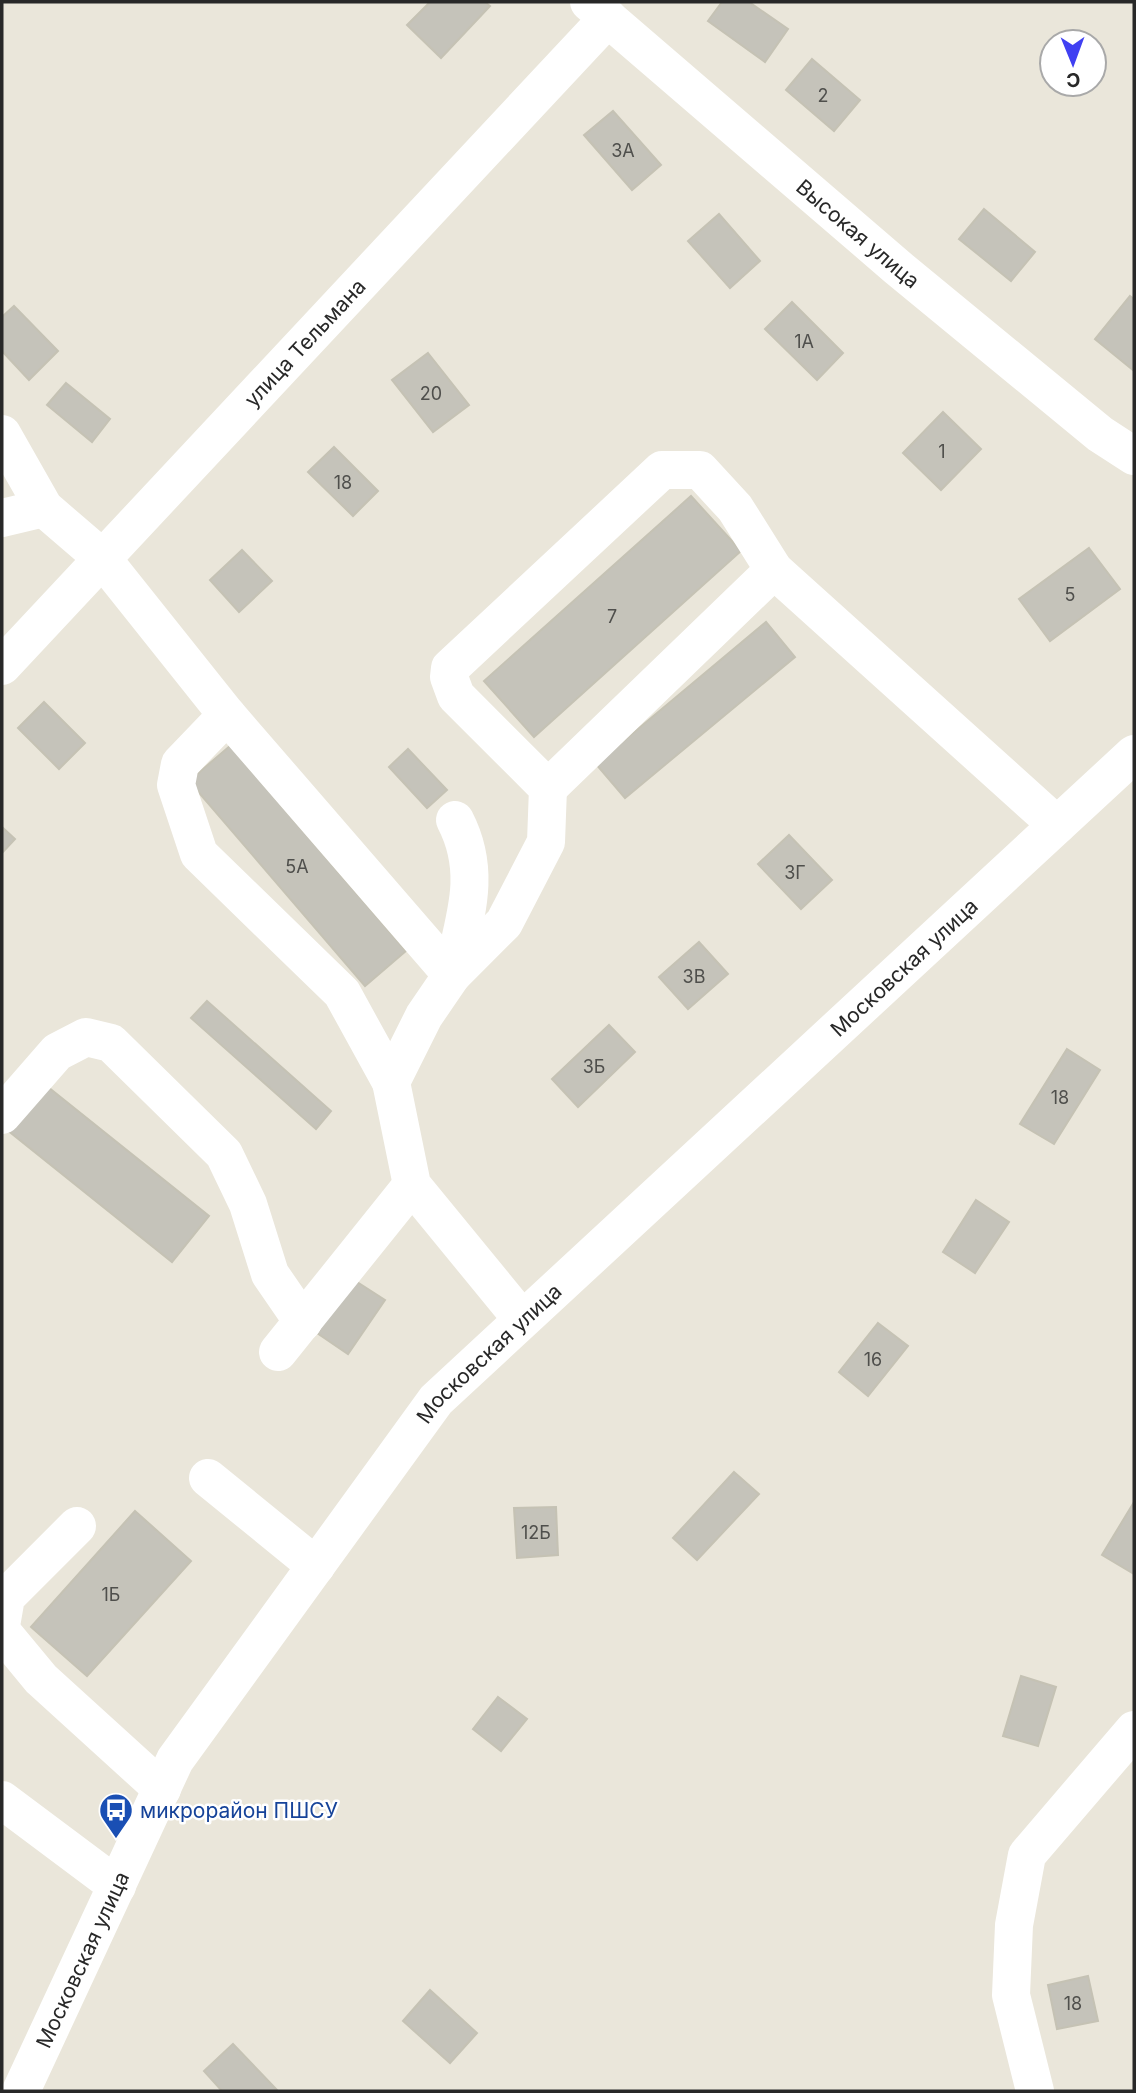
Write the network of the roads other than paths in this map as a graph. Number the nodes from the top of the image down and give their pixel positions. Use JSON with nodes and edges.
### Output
{"nodes":[{"id":1,"x":598,"y":10,"type":"edge"},
{"id":2,"x":2,"y":434,"type":"edge"},
{"id":3,"x":1134,"y":456,"type":"edge"},
{"id":4,"x":44,"y":509,"type":"junction"},
{"id":5,"x":2,"y":518,"type":"edge"},
{"id":6,"x":101,"y":557,"type":"junction"},
{"id":7,"x":774,"y":570,"type":"junction"},
{"id":8,"x":2,"y":666,"type":"edge"},
{"id":9,"x":227,"y":715,"type":"junction"},
{"id":10,"x":1134,"y":754,"type":"edge"},
{"id":11,"x":548,"y":788,"type":"junction"},
{"id":12,"x":455,"y":820,"type":"dead end"},
{"id":13,"x":1056,"y":825,"type":"junction"},
{"id":14,"x":452,"y":975,"type":"junction"},
{"id":15,"x":391,"y":1082,"type":"junction"},
{"id":16,"x":2,"y":1115,"type":"edge"},
{"id":17,"x":412,"y":1185,"type":"junction"},
{"id":18,"x":521,"y":1318,"type":"junction"},
{"id":19,"x":303,"y":1322,"type":"junction"},
{"id":20,"x":278,"y":1352,"type":"dead end"},
{"id":21,"x":208,"y":1478,"type":"dead end"},
{"id":22,"x":77,"y":1526,"type":"dead end"},
{"id":23,"x":316,"y":1566,"type":"junction"},
{"id":24,"x":2,"y":1620,"type":"edge"},
{"id":25,"x":2,"y":1632,"type":"edge"},
{"id":26,"x":1134,"y":1730,"type":"edge"},
{"id":27,"x":162,"y":1789,"type":"junction"},
{"id":28,"x":2,"y":1800,"type":"edge"},
{"id":29,"x":117,"y":1886,"type":"junction"},
{"id":30,"x":21,"y":2091,"type":"edge"},
{"id":31,"x":1035,"y":2091,"type":"edge"}],
"edges":[{"from":1,"to":3,"type":"street","name":"Высокая улица"},
{"from":1,"to":6,"type":"street","name":"улица Тельмана"},
{"from":2,"to":4,"type":"street"},
{"from":4,"to":5,"type":"street"},
{"from":4,"to":6,"type":"street"},
{"from":6,"to":8,"type":"street","name":"улица Тельмана"},
{"from":6,"to":9,"type":"street"},
{"from":7,"to":11,"type":"street"},
{"from":7,"to":11,"type":"street"},
{"from":7,"to":13,"type":"street"},
{"from":9,"to":14,"type":"street"},
{"from":9,"to":15,"type":"street"},
{"from":10,"to":13,"type":"street","name":"Московская улица"},
{"from":11,"to":14,"type":"street"},
{"from":12,"to":14,"type":"street"},
{"from":13,"to":18,"type":"street","name":"Московская улица"},
{"from":14,"to":15,"type":"street"},
{"from":15,"to":17,"type":"street"},
{"from":16,"to":19,"type":"street"},
{"from":17,"to":18,"type":"street"},
{"from":17,"to":19,"type":"street"},
{"from":18,"to":23,"type":"street","name":"Московская улица"},
{"from":19,"to":20,"type":"street"},
{"from":21,"to":23,"type":"street"},
{"from":22,"to":24,"type":"street"},
{"from":23,"to":27,"type":"street","name":"Московская улица"},
{"from":25,"to":27,"type":"street"},
{"from":26,"to":31,"type":"street"},
{"from":27,"to":29,"type":"street","name":"Московская улица"},
{"from":28,"to":29,"type":"street"},
{"from":29,"to":30,"type":"street","name":"Московская улица"}]}
